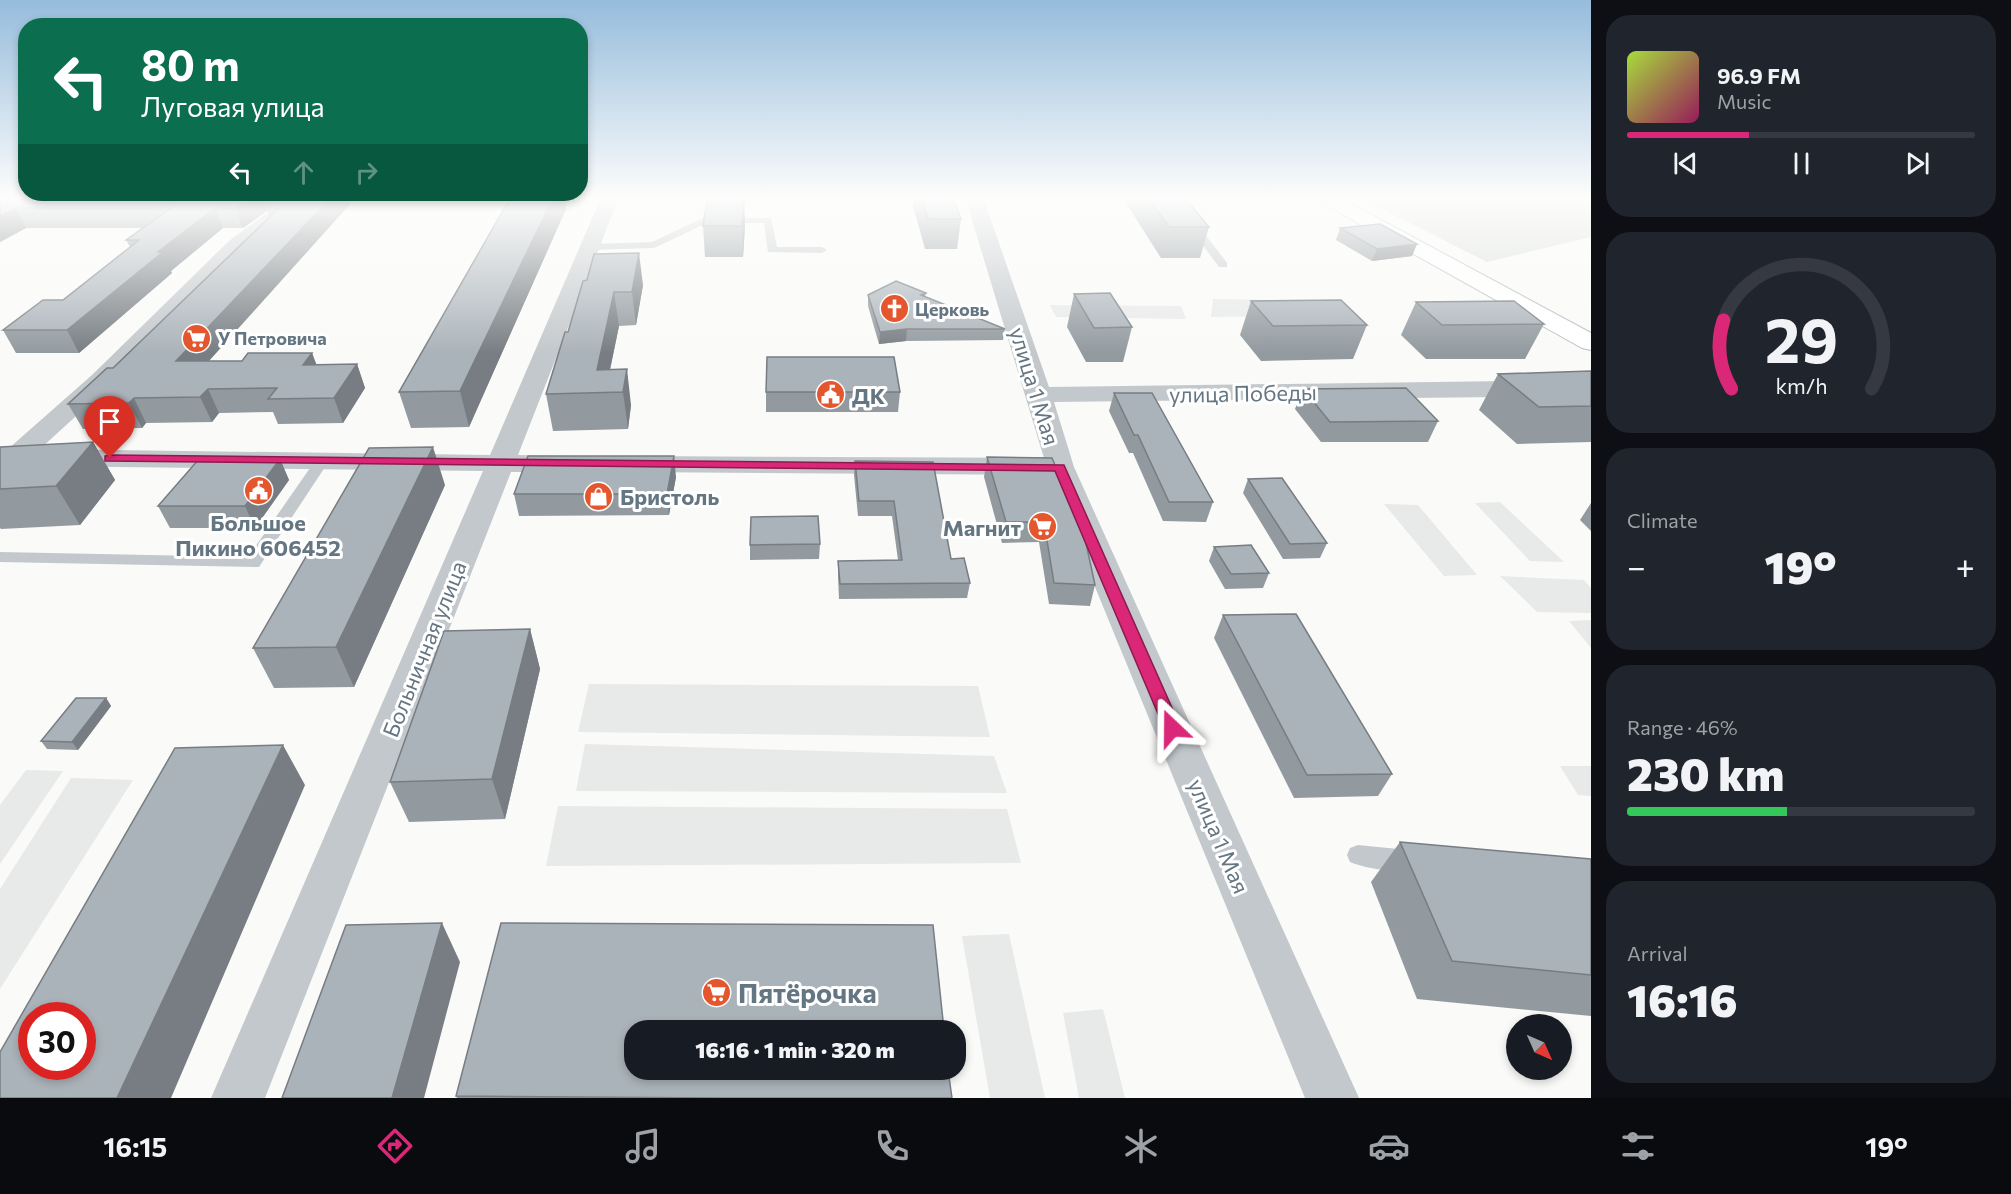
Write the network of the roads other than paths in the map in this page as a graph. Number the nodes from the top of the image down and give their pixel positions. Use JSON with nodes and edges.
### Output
{"nodes":[{"id":1,"x":230,"y":251,"type":"edge"},
{"id":2,"x":588,"y":251,"type":"edge"},
{"id":3,"x":992,"y":251,"type":"edge"},
{"id":4,"x":1213,"y":251,"type":"edge"},
{"id":5,"x":1424,"y":251,"type":"edge"},
{"id":6,"x":1223,"y":265,"type":"dead end"},
{"id":7,"x":1591,"y":343,"type":"edge"},
{"id":8,"x":1591,"y":388,"type":"edge"},
{"id":9,"x":1039,"y":395,"type":"junction"},
{"id":10,"x":322,"y":461,"type":"junction"},
{"id":11,"x":5,"y":462,"type":"edge"},
{"id":12,"x":500,"y":463,"type":"junction"},
{"id":13,"x":1060,"y":467,"type":"junction"},
{"id":14,"x":0,"y":557,"type":"edge"},
{"id":15,"x":1358,"y":855,"type":"dead end"},
{"id":16,"x":1428,"y":862,"type":"edge"},
{"id":17,"x":238,"y":1098,"type":"edge"},
{"id":18,"x":1332,"y":1098,"type":"edge"}],
"edges":[{"from":1,"to":11,"type":"street"},
{"from":2,"to":12,"type":"street","name":"Больничная улица"},
{"from":3,"to":9,"type":"street","name":"улица 1 Мая"},
{"from":4,"to":6,"type":"lane"},
{"from":5,"to":7,"type":"street"},
{"from":8,"to":9,"type":"street","name":"улица Победы"},
{"from":9,"to":13,"type":"street","name":"улица 1 Мая"},
{"from":10,"to":11,"type":"street"},
{"from":10,"to":12,"type":"street"},
{"from":10,"to":14,"type":"lane"},
{"from":12,"to":13,"type":"street"},
{"from":12,"to":17,"type":"street","name":"Больничная улица"},
{"from":13,"to":18,"type":"street","name":"улица 1 Мая"},
{"from":15,"to":16,"type":"lane"}]}
